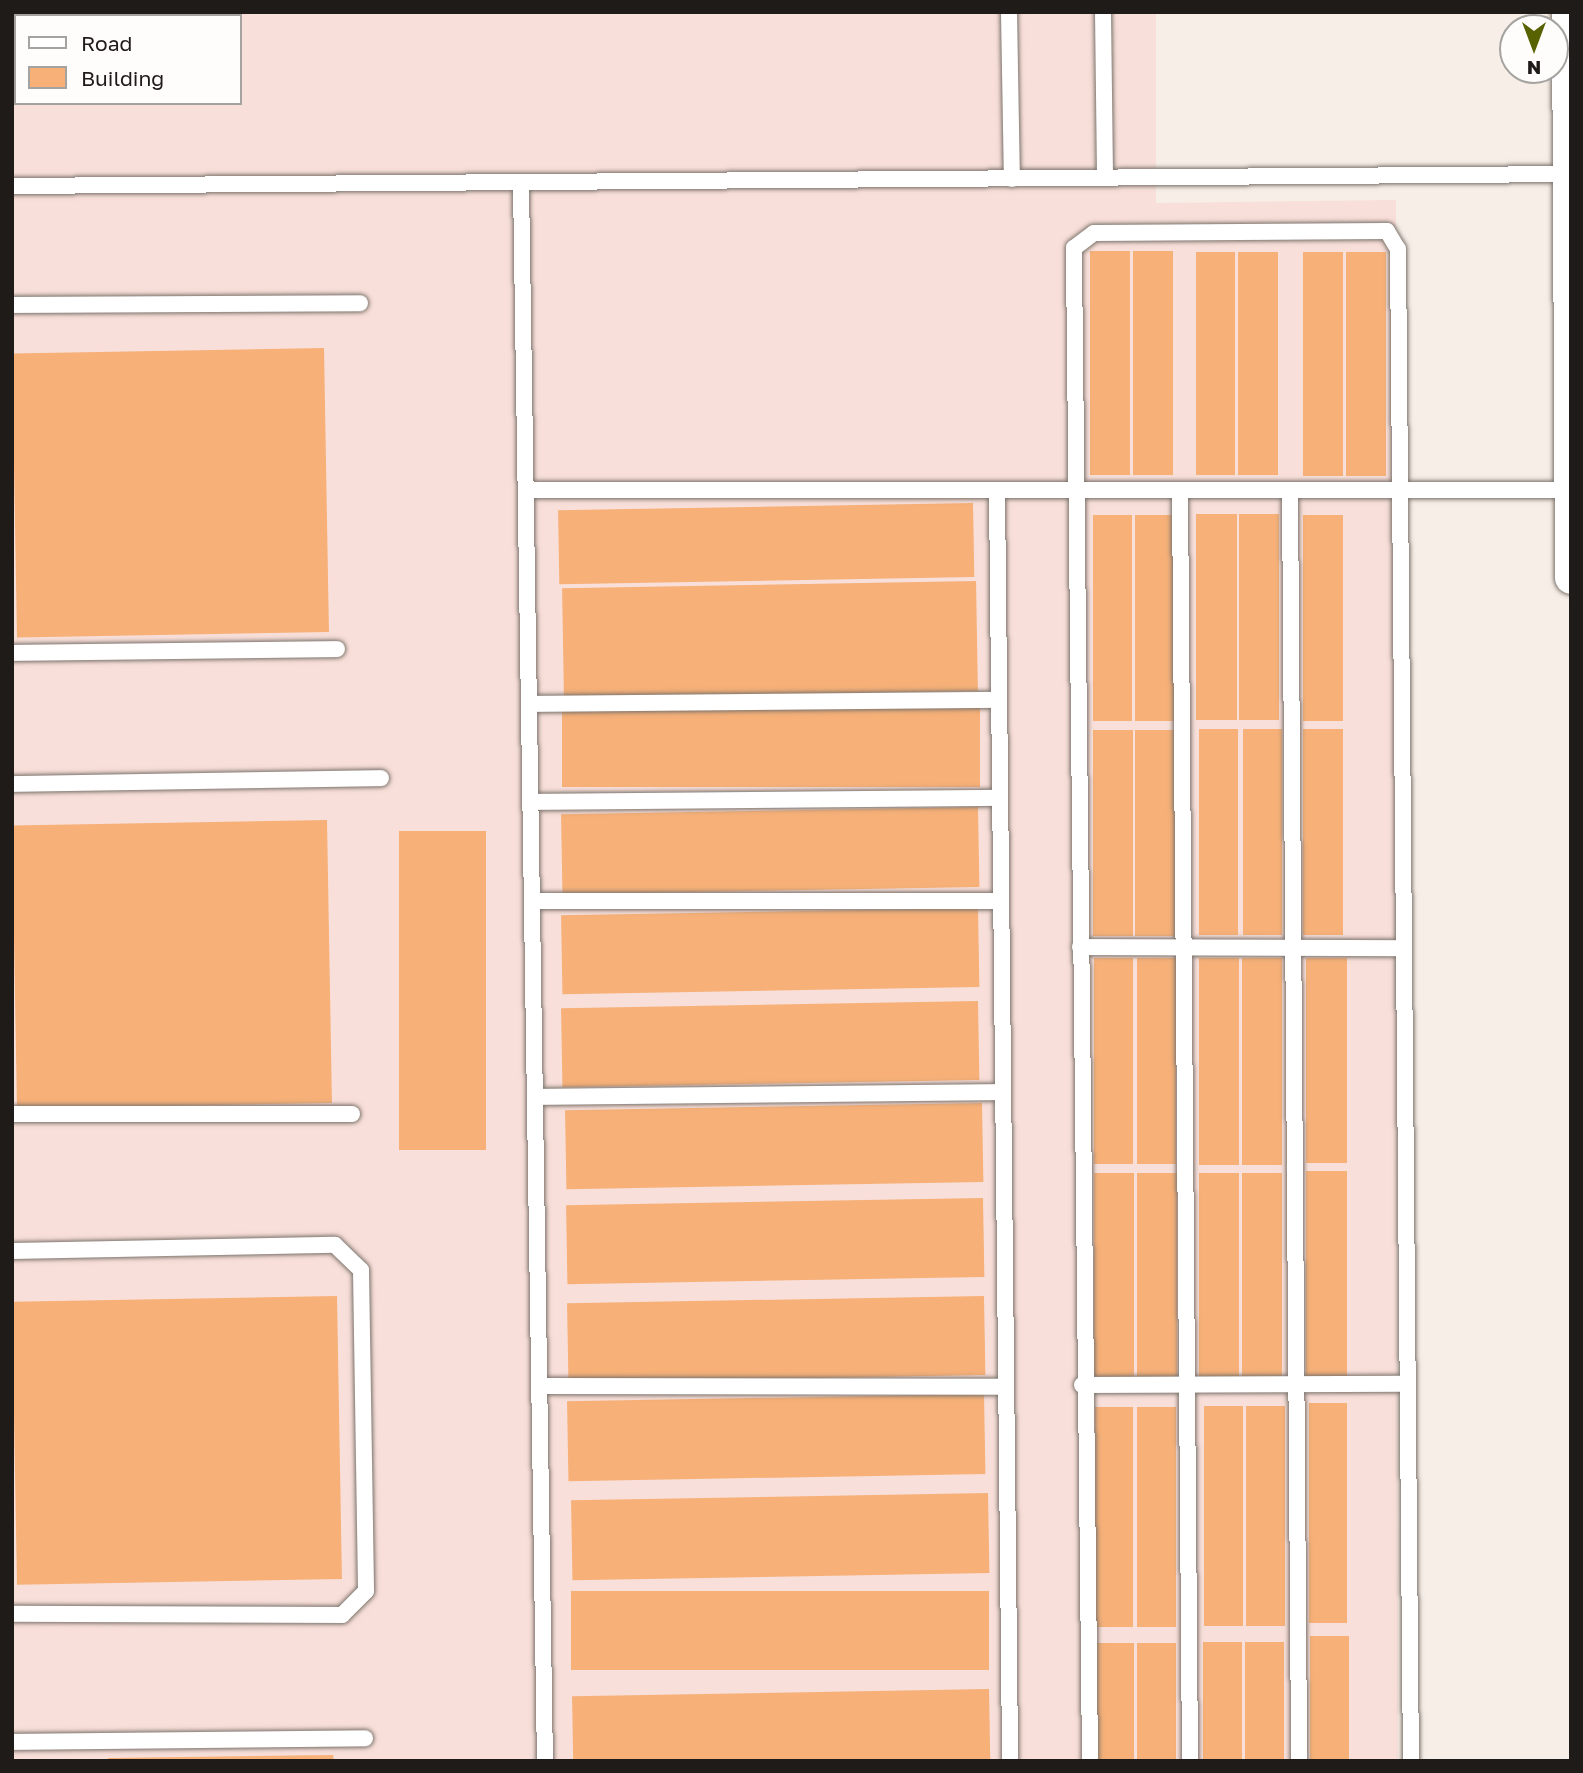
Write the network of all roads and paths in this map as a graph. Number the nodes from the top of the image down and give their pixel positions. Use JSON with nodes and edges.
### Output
{"nodes":[{"id":1,"x":1009,"y":12,"type":"edge"},
{"id":2,"x":1103,"y":12,"type":"edge"},
{"id":3,"x":1568,"y":12,"type":"edge"},
{"id":4,"x":1570,"y":174,"type":"edge"},
{"id":5,"x":1105,"y":178,"type":"junction"},
{"id":6,"x":1012,"y":179,"type":"junction"},
{"id":7,"x":521,"y":184,"type":"junction"},
{"id":8,"x":12,"y":186,"type":"edge"},
{"id":9,"x":360,"y":303,"type":"dead end"},
{"id":10,"x":12,"y":305,"type":"edge"},
{"id":11,"x":1570,"y":332,"type":"edge"},
{"id":12,"x":526,"y":490,"type":"junction"},
{"id":13,"x":997,"y":490,"type":"junction"},
{"id":14,"x":1077,"y":490,"type":"junction"},
{"id":15,"x":1181,"y":490,"type":"junction"},
{"id":16,"x":1290,"y":490,"type":"junction"},
{"id":17,"x":1400,"y":490,"type":"junction"},
{"id":18,"x":1570,"y":490,"type":"edge"},
{"id":19,"x":1571,"y":576,"type":"edge"},
{"id":20,"x":337,"y":649,"type":"dead end"},
{"id":21,"x":12,"y":653,"type":"edge"},
{"id":22,"x":999,"y":700,"type":"junction"},
{"id":23,"x":529,"y":704,"type":"junction"},
{"id":24,"x":381,"y":778,"type":"dead end"},
{"id":25,"x":12,"y":784,"type":"edge"},
{"id":26,"x":1000,"y":798,"type":"junction"},
{"id":27,"x":531,"y":802,"type":"junction"},
{"id":28,"x":532,"y":901,"type":"junction"},
{"id":29,"x":1000,"y":901,"type":"junction"},
{"id":30,"x":1080,"y":947,"type":"junction"},
{"id":31,"x":1184,"y":947,"type":"junction"},
{"id":32,"x":1294,"y":948,"type":"junction"},
{"id":33,"x":1404,"y":948,"type":"junction"},
{"id":34,"x":1002,"y":1092,"type":"junction"},
{"id":35,"x":535,"y":1097,"type":"junction"},
{"id":36,"x":12,"y":1114,"type":"edge"},
{"id":37,"x":352,"y":1114,"type":"dead end"},
{"id":38,"x":12,"y":1251,"type":"edge"},
{"id":39,"x":1298,"y":1384,"type":"junction"},
{"id":40,"x":1408,"y":1384,"type":"junction"},
{"id":41,"x":1082,"y":1385,"type":"junction"},
{"id":42,"x":1186,"y":1385,"type":"junction"},
{"id":43,"x":539,"y":1386,"type":"junction"},
{"id":44,"x":1005,"y":1387,"type":"junction"},
{"id":45,"x":12,"y":1614,"type":"edge"},
{"id":46,"x":365,"y":1738,"type":"dead end"},
{"id":47,"x":12,"y":1742,"type":"edge"},
{"id":48,"x":545,"y":1761,"type":"edge"},
{"id":49,"x":1010,"y":1761,"type":"edge"},
{"id":50,"x":1090,"y":1761,"type":"edge"},
{"id":51,"x":1190,"y":1761,"type":"edge"},
{"id":52,"x":1299,"y":1761,"type":"edge"},
{"id":53,"x":1411,"y":1761,"type":"edge"}],
"edges":[{"from":1,"to":6,"type":"lane"},
{"from":2,"to":5,"type":"lane"},
{"from":3,"to":4,"type":"street"},
{"from":4,"to":5,"type":"lane"},
{"from":4,"to":11,"type":"street"},
{"from":5,"to":6,"type":"lane"},
{"from":6,"to":7,"type":"lane"},
{"from":7,"to":8,"type":"lane"},
{"from":7,"to":12,"type":"lane"},
{"from":9,"to":10,"type":"lane"},
{"from":11,"to":18,"type":"street"},
{"from":12,"to":13,"type":"lane"},
{"from":12,"to":23,"type":"lane"},
{"from":13,"to":14,"type":"lane"},
{"from":13,"to":22,"type":"lane"},
{"from":14,"to":15,"type":"lane"},
{"from":14,"to":17,"type":"lane"},
{"from":14,"to":30,"type":"lane"},
{"from":15,"to":16,"type":"lane"},
{"from":15,"to":31,"type":"lane"},
{"from":16,"to":17,"type":"lane"},
{"from":16,"to":32,"type":"lane"},
{"from":17,"to":18,"type":"lane"},
{"from":17,"to":33,"type":"lane"},
{"from":18,"to":19,"type":"street"},
{"from":20,"to":21,"type":"lane"},
{"from":22,"to":23,"type":"lane"},
{"from":22,"to":26,"type":"lane"},
{"from":23,"to":27,"type":"lane"},
{"from":24,"to":25,"type":"lane"},
{"from":26,"to":27,"type":"lane"},
{"from":26,"to":29,"type":"lane"},
{"from":27,"to":28,"type":"lane"},
{"from":28,"to":29,"type":"lane"},
{"from":28,"to":35,"type":"lane"},
{"from":29,"to":34,"type":"lane"},
{"from":30,"to":31,"type":"lane"},
{"from":30,"to":41,"type":"lane"},
{"from":31,"to":32,"type":"lane"},
{"from":31,"to":42,"type":"lane"},
{"from":32,"to":33,"type":"lane"},
{"from":32,"to":39,"type":"lane"},
{"from":33,"to":40,"type":"lane"},
{"from":34,"to":35,"type":"lane"},
{"from":34,"to":44,"type":"lane"},
{"from":35,"to":43,"type":"lane"},
{"from":36,"to":37,"type":"lane"},
{"from":38,"to":45,"type":"lane"},
{"from":39,"to":40,"type":"lane"},
{"from":39,"to":42,"type":"lane"},
{"from":39,"to":52,"type":"lane"},
{"from":40,"to":53,"type":"lane"},
{"from":41,"to":42,"type":"lane"},
{"from":41,"to":50,"type":"lane"},
{"from":42,"to":51,"type":"lane"},
{"from":43,"to":44,"type":"lane"},
{"from":43,"to":48,"type":"lane"},
{"from":44,"to":49,"type":"lane"},
{"from":46,"to":47,"type":"lane"}]}
